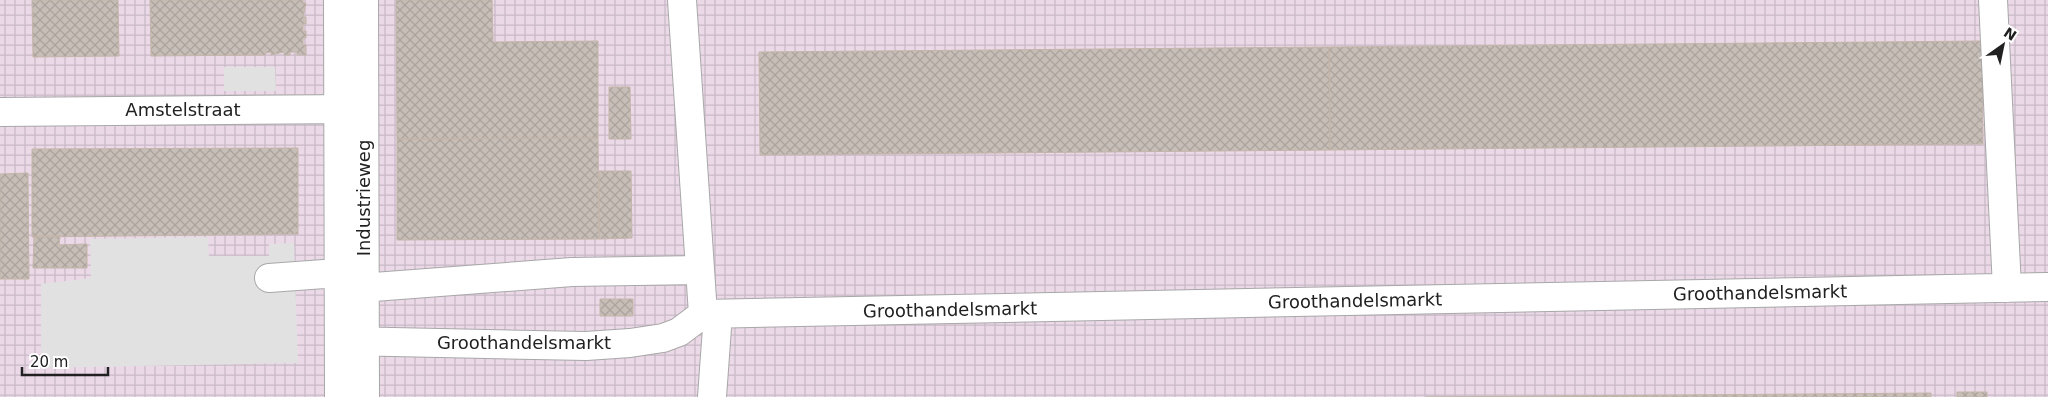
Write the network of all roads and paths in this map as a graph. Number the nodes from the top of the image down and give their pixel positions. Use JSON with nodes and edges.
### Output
{"nodes":[{"id":1,"x":338,"y":0,"type":"edge"},
{"id":2,"x":364,"y":0,"type":"edge"},
{"id":3,"x":682,"y":0,"type":"edge"},
{"id":4,"x":1993,"y":0,"type":"edge"},
{"id":5,"x":338,"y":109,"type":"junction"},
{"id":6,"x":366,"y":110,"type":"junction"},
{"id":7,"x":0,"y":112,"type":"edge"},
{"id":8,"x":700,"y":270,"type":"junction"},
{"id":9,"x":269,"y":278,"type":"dead end"},
{"id":10,"x":347,"y":284,"type":"junction"},
{"id":11,"x":2048,"y":287,"type":"edge"},
{"id":12,"x":2007,"y":288,"type":"junction"},
{"id":13,"x":711,"y":314,"type":"junction"},
{"id":14,"x":351,"y":341,"type":"junction"},
{"id":15,"x":339,"y":397,"type":"edge"},
{"id":16,"x":365,"y":397,"type":"edge"},
{"id":17,"x":712,"y":397,"type":"edge"}],
"edges":[{"from":1,"to":5,"type":"street","name":"Industrieweg"},
{"from":2,"to":6,"type":"street","name":"Industrieweg"},
{"from":3,"to":8,"type":"street"},
{"from":4,"to":12,"type":"street"},
{"from":5,"to":6,"type":"street","name":"Amstelstraat"},
{"from":5,"to":7,"type":"street","name":"Amstelstraat"},
{"from":5,"to":10,"type":"street","name":"Industrieweg"},
{"from":6,"to":10,"type":"street","name":"Industrieweg"},
{"from":8,"to":10,"type":"street"},
{"from":8,"to":13,"type":"street"},
{"from":9,"to":10,"type":"street"},
{"from":10,"to":14,"type":"street","name":"Industrieweg"},
{"from":11,"to":12,"type":"street","name":"Groothandelsmarkt"},
{"from":12,"to":13,"type":"street","name":"Groothandelsmarkt"},
{"from":13,"to":14,"type":"street","name":"Groothandelsmarkt"},
{"from":13,"to":17,"type":"street"},
{"from":14,"to":15,"type":"street","name":"Industrieweg"},
{"from":14,"to":16,"type":"street","name":"Industrieweg"}]}
